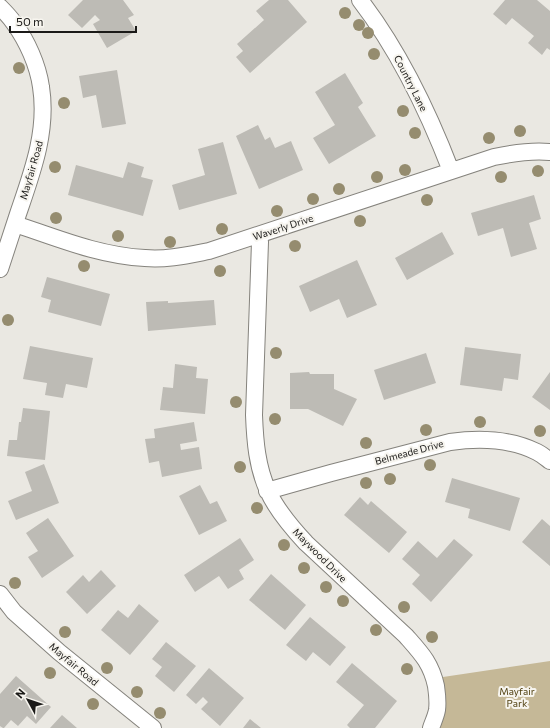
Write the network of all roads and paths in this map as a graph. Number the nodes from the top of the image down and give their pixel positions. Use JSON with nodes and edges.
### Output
{"nodes":[{"id":1,"x":360,"y":0,"type":"edge"},
{"id":2,"x":0,"y":7,"type":"edge"},
{"id":3,"x":550,"y":152,"type":"edge"},
{"id":4,"x":451,"y":171,"type":"junction"},
{"id":5,"x":14,"y":224,"type":"junction"},
{"id":6,"x":258,"y":235,"type":"junction"},
{"id":7,"x":0,"y":269,"type":"edge"},
{"id":8,"x":550,"y":461,"type":"edge"},
{"id":9,"x":268,"y":491,"type":"junction"},
{"id":10,"x":0,"y":594,"type":"edge"},
{"id":11,"x":153,"y":728,"type":"edge"},
{"id":12,"x":431,"y":728,"type":"edge"}],
"edges":[{"from":1,"to":4,"type":"street","name":"Country Lane"},
{"from":2,"to":5,"type":"street","name":"Mayfair Road"},
{"from":3,"to":4,"type":"street","name":"Waverly Drive"},
{"from":4,"to":6,"type":"street","name":"Waverly Drive"},
{"from":5,"to":6,"type":"street","name":"Waverly Drive"},
{"from":5,"to":7,"type":"street","name":"Mayfair Road"},
{"from":6,"to":9,"type":"street","name":"Maywood Drive"},
{"from":8,"to":9,"type":"street","name":"Belmeade Drive"},
{"from":9,"to":12,"type":"street","name":"Maywood Drive"},
{"from":10,"to":11,"type":"street","name":"Mayfair Road"}]}
